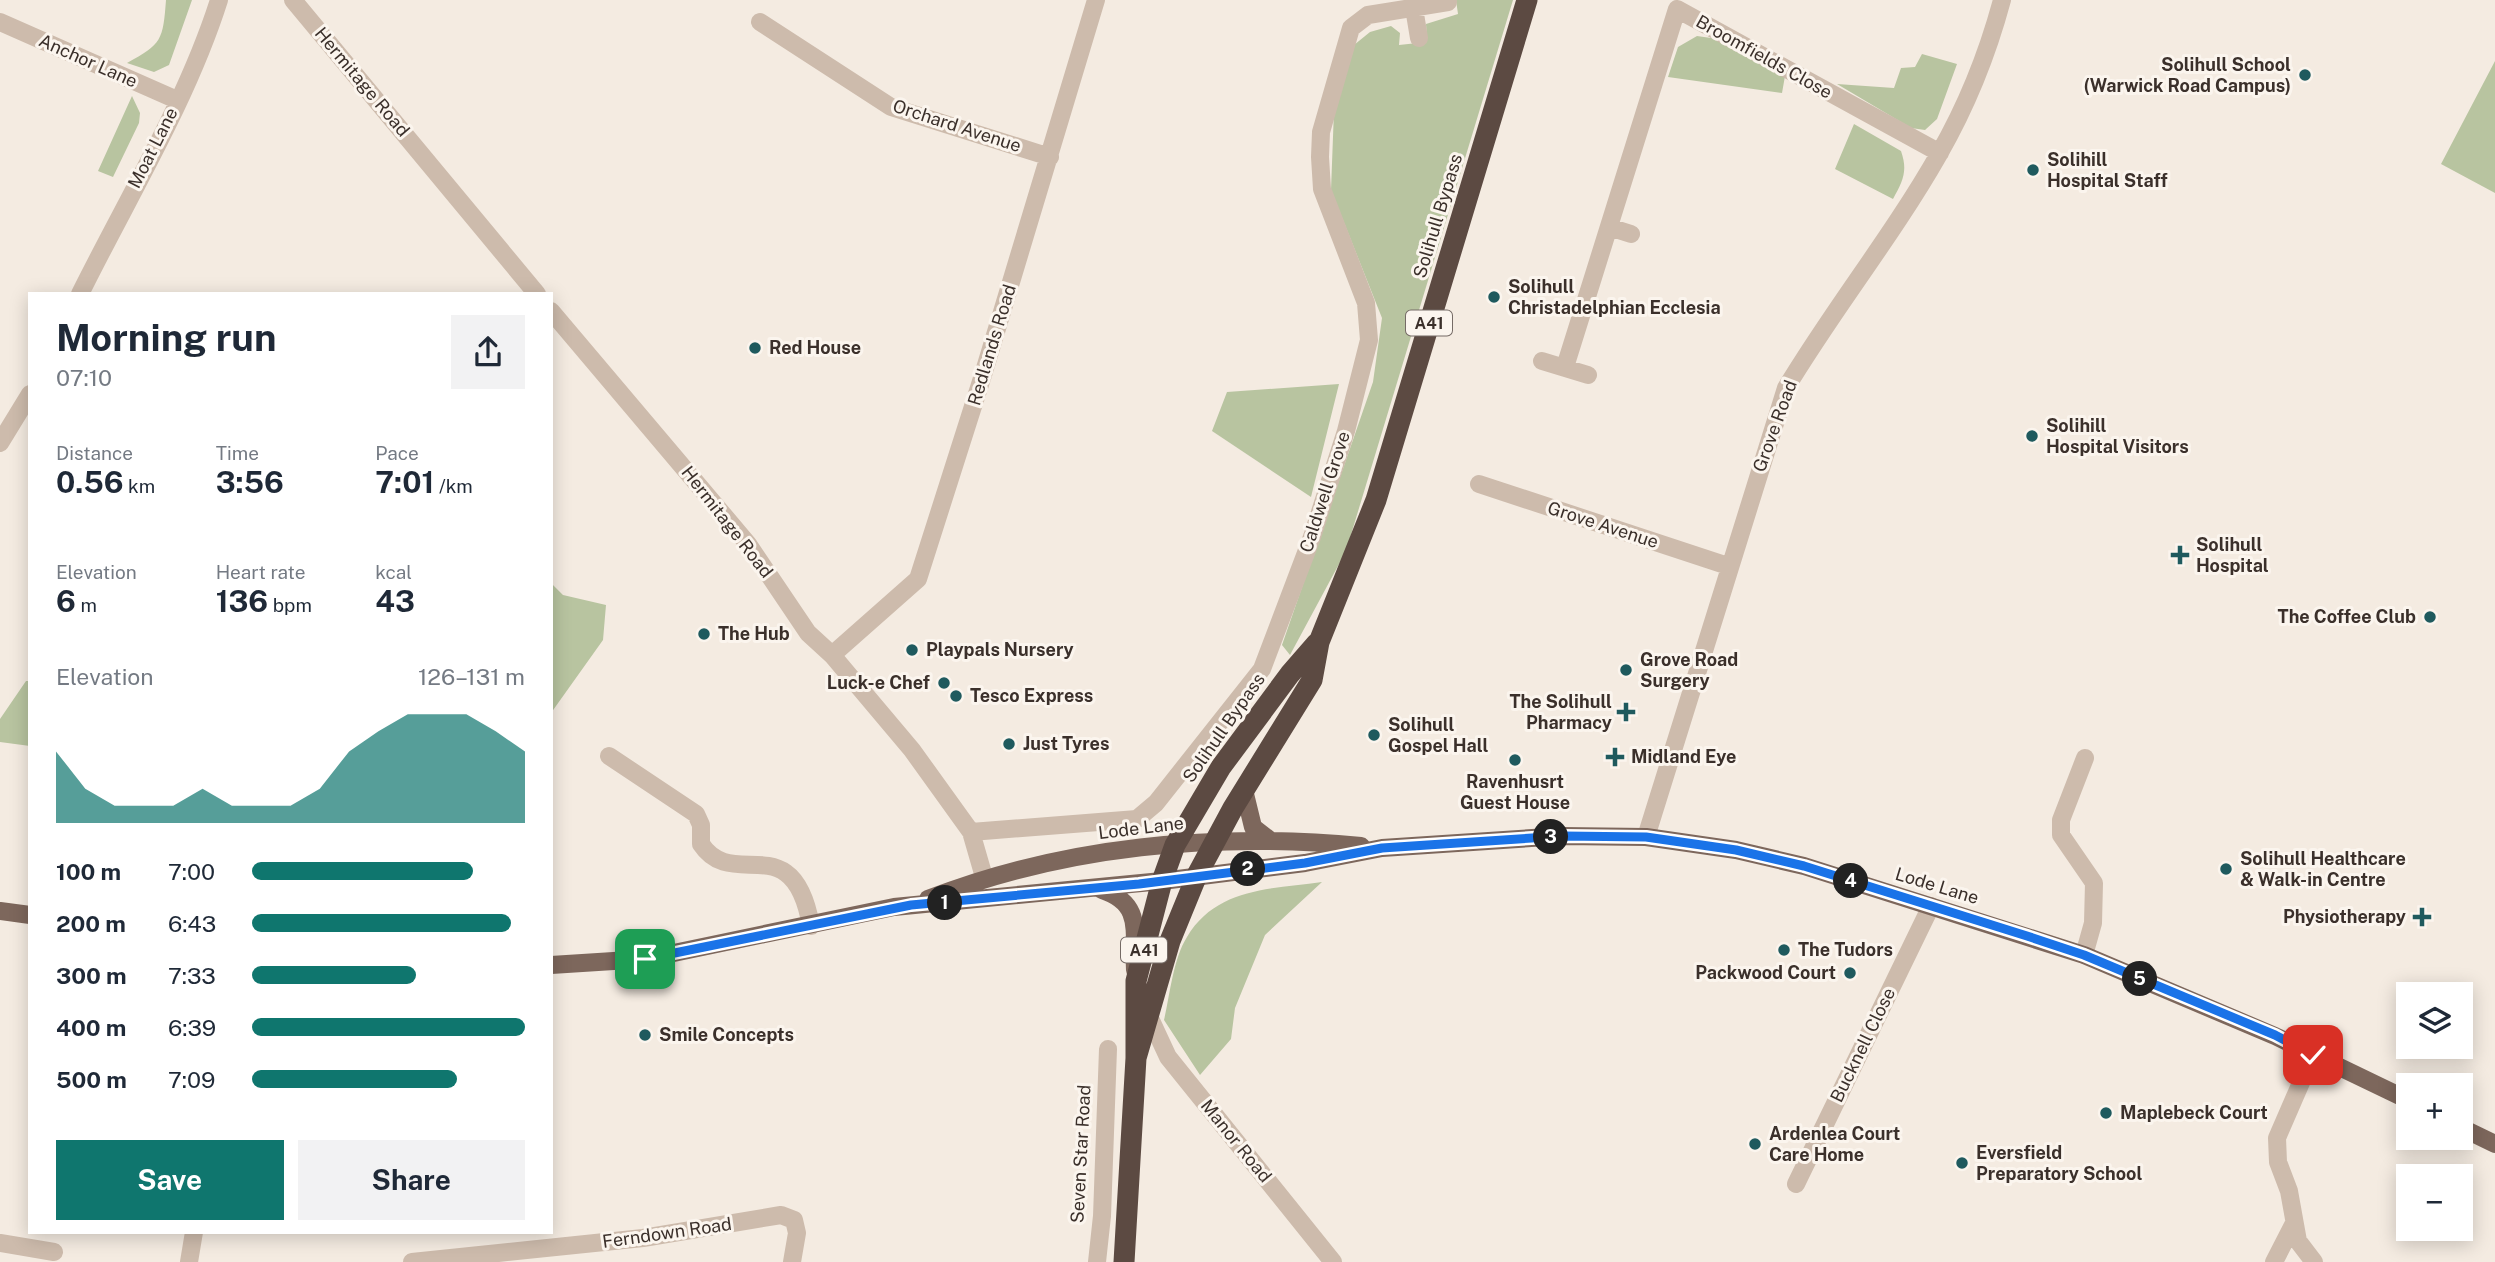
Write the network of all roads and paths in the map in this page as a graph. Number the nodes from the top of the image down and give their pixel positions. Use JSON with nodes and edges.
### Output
{"nodes":[{"id":1,"x":219,"y":0,"type":"edge"},
{"id":2,"x":293,"y":0,"type":"edge"},
{"id":3,"x":1096,"y":0,"type":"edge"},
{"id":4,"x":1527,"y":0,"type":"edge"},
{"id":5,"x":1448,"y":2,"type":"dead end"},
{"id":6,"x":1678,"y":5,"type":"edge"},
{"id":7,"x":2000,"y":6,"type":"edge"},
{"id":8,"x":1414,"y":8,"type":"junction"},
{"id":9,"x":0,"y":22,"type":"edge"},
{"id":10,"x":760,"y":22,"type":"dead end"},
{"id":11,"x":1419,"y":38,"type":"dead end"},
{"id":12,"x":177,"y":100,"type":"junction"},
{"id":13,"x":1940,"y":153,"type":"junction"},
{"id":14,"x":1050,"y":157,"type":"junction"},
{"id":15,"x":1609,"y":227,"type":"junction"},
{"id":16,"x":1631,"y":234,"type":"dead end"},
{"id":17,"x":81,"y":292,"type":"edge"},
{"id":18,"x":535,"y":292,"type":"edge"},
{"id":19,"x":553,"y":313,"type":"edge"},
{"id":20,"x":1542,"y":361,"type":"dead end"},
{"id":21,"x":1565,"y":367,"type":"junction"},
{"id":22,"x":1588,"y":375,"type":"dead end"},
{"id":23,"x":28,"y":397,"type":"edge"},
{"id":24,"x":0,"y":443,"type":"edge"},
{"id":25,"x":1479,"y":484,"type":"dead end"},
{"id":26,"x":1728,"y":566,"type":"junction"},
{"id":27,"x":1319,"y":642,"type":"junction"},
{"id":28,"x":832,"y":655,"type":"junction"},
{"id":29,"x":609,"y":756,"type":"dead end"},
{"id":30,"x":2085,"y":758,"type":"dead end"},
{"id":31,"x":1244,"y":790,"type":"junction"},
{"id":32,"x":971,"y":832,"type":"junction"},
{"id":33,"x":1646,"y":837,"type":"junction"},
{"id":34,"x":1214,"y":841,"type":"junction"},
{"id":35,"x":1271,"y":841,"type":"junction"},
{"id":36,"x":1175,"y":845,"type":"junction"},
{"id":37,"x":1382,"y":848,"type":"junction"},
{"id":38,"x":1197,"y":875,"type":"junction"},
{"id":39,"x":984,"y":877,"type":"junction"},
{"id":40,"x":1162,"y":881,"type":"junction"},
{"id":41,"x":1097,"y":888,"type":"junction"},
{"id":42,"x":911,"y":905,"type":"junction"},
{"id":43,"x":1931,"y":906,"type":"junction"},
{"id":44,"x":0,"y":911,"type":"edge"},
{"id":45,"x":28,"y":915,"type":"edge"},
{"id":46,"x":811,"y":926,"type":"junction"},
{"id":47,"x":2084,"y":955,"type":"junction"},
{"id":48,"x":553,"y":965,"type":"edge"},
{"id":49,"x":1136,"y":981,"type":"junction"},
{"id":50,"x":1148,"y":1014,"type":"junction"},
{"id":51,"x":1108,"y":1049,"type":"dead end"},
{"id":52,"x":2313,"y":1055,"type":"junction"},
{"id":53,"x":1136,"y":1058,"type":"junction"},
{"id":54,"x":2396,"y":1094,"type":"edge"},
{"id":55,"x":2473,"y":1133,"type":"edge"},
{"id":56,"x":2495,"y":1144,"type":"edge"},
{"id":57,"x":1796,"y":1184,"type":"dead end"},
{"id":58,"x":2294,"y":1223,"type":"junction"},
{"id":59,"x":194,"y":1234,"type":"edge"},
{"id":60,"x":0,"y":1243,"type":"edge"},
{"id":61,"x":54,"y":1252,"type":"dead end"},
{"id":62,"x":189,"y":1262,"type":"edge"},
{"id":63,"x":412,"y":1262,"type":"edge"},
{"id":64,"x":792,"y":1262,"type":"edge"},
{"id":65,"x":1097,"y":1262,"type":"edge"},
{"id":66,"x":1124,"y":1262,"type":"edge"},
{"id":67,"x":1333,"y":1262,"type":"edge"},
{"id":68,"x":2274,"y":1262,"type":"edge"},
{"id":69,"x":2314,"y":1262,"type":"edge"}],
"edges":[{"from":1,"to":12,"type":"street","name":"Moat Lane"},
{"from":2,"to":18,"type":"street","name":"Hermitage Road"},
{"from":3,"to":14,"type":"street","name":"Redlands Road"},
{"from":4,"to":27,"type":"highway","name":"Solihull Bypass","number":"A41"},
{"from":5,"to":8,"type":"street","name":"Caldwell Grove"},
{"from":6,"to":13,"type":"street","name":"Broomfields Close"},
{"from":6,"to":15,"type":"street","name":"Broomfields Close"},
{"from":7,"to":13,"type":"street","name":"Grove Road"},
{"from":8,"to":11,"type":"street"},
{"from":8,"to":32,"type":"street","name":"Caldwell Grove"},
{"from":9,"to":12,"type":"street","name":"Anchor Lane"},
{"from":10,"to":14,"type":"street","name":"Orchard Avenue"},
{"from":12,"to":17,"type":"street","name":"Moat Lane"},
{"from":13,"to":26,"type":"street","name":"Grove Road"},
{"from":14,"to":28,"type":"street","name":"Redlands Road"},
{"from":15,"to":16,"type":"street"},
{"from":15,"to":21,"type":"street","name":"Broomfields Close"},
{"from":19,"to":28,"type":"street","name":"Hermitage Road"},
{"from":20,"to":21,"type":"street"},
{"from":21,"to":22,"type":"street"},
{"from":23,"to":24,"type":"street"},
{"from":25,"to":26,"type":"street","name":"Grove Avenue"},
{"from":26,"to":33,"type":"street","name":"Grove Road"},
{"from":27,"to":31,"type":"highway","name":"Solihull Bypass","number":"A41"},
{"from":27,"to":36,"type":"highway","name":"Solihull Bypass","number":"A41"},
{"from":28,"to":32,"type":"street","name":"Hermitage Road"},
{"from":29,"to":46,"type":"street"},
{"from":30,"to":47,"type":"street"},
{"from":31,"to":34,"type":"highway","name":"Solihull Bypass","number":"A41"},
{"from":31,"to":35,"type":"main road"},
{"from":32,"to":39,"type":"street","name":"Hermitage Road"},
{"from":33,"to":37,"type":"main road","name":"Lode Lane"},
{"from":33,"to":43,"type":"main road","name":"Lode Lane"},
{"from":34,"to":35,"type":"main road","name":"Lode Lane"},
{"from":34,"to":36,"type":"main road","name":"Lode Lane"},
{"from":34,"to":38,"type":"highway","number":"A41"},
{"from":35,"to":37,"type":"main road","name":"Lode Lane"},
{"from":36,"to":39,"type":"main road","name":"Lode Lane"},
{"from":36,"to":40,"type":"highway","number":"A41"},
{"from":37,"to":38,"type":"main road","name":"Lode Lane"},
{"from":38,"to":40,"type":"main road","name":"Lode Lane"},
{"from":38,"to":50,"type":"highway","number":"A41"},
{"from":39,"to":42,"type":"main road","name":"Lode Lane"},
{"from":40,"to":41,"type":"main road","name":"Lode Lane"},
{"from":40,"to":49,"type":"highway","number":"A41"},
{"from":41,"to":42,"type":"main road","name":"Lode Lane"},
{"from":41,"to":49,"type":"main road"},
{"from":42,"to":46,"type":"main road","name":"Lode Lane"},
{"from":43,"to":47,"type":"main road","name":"Lode Lane"},
{"from":43,"to":57,"type":"street","name":"Bucknell Close"},
{"from":44,"to":45,"type":"main road"},
{"from":46,"to":48,"type":"main road","name":"Lode Lane"},
{"from":47,"to":52,"type":"main road","name":"Lode Lane"},
{"from":49,"to":53,"type":"highway","number":"A41"},
{"from":50,"to":53,"type":"highway","number":"A41"},
{"from":50,"to":67,"type":"street","name":"Manor Road"},
{"from":51,"to":65,"type":"street","name":"Seven Star Road"},
{"from":52,"to":54,"type":"main road","name":"Lode Lane"},
{"from":52,"to":58,"type":"street"},
{"from":53,"to":66,"type":"highway","number":"A41"},
{"from":55,"to":56,"type":"main road"},
{"from":58,"to":68,"type":"street"},
{"from":58,"to":69,"type":"street"},
{"from":59,"to":62,"type":"street"},
{"from":60,"to":61,"type":"street"},
{"from":63,"to":64,"type":"street","name":"Ferndown Road"}]}
